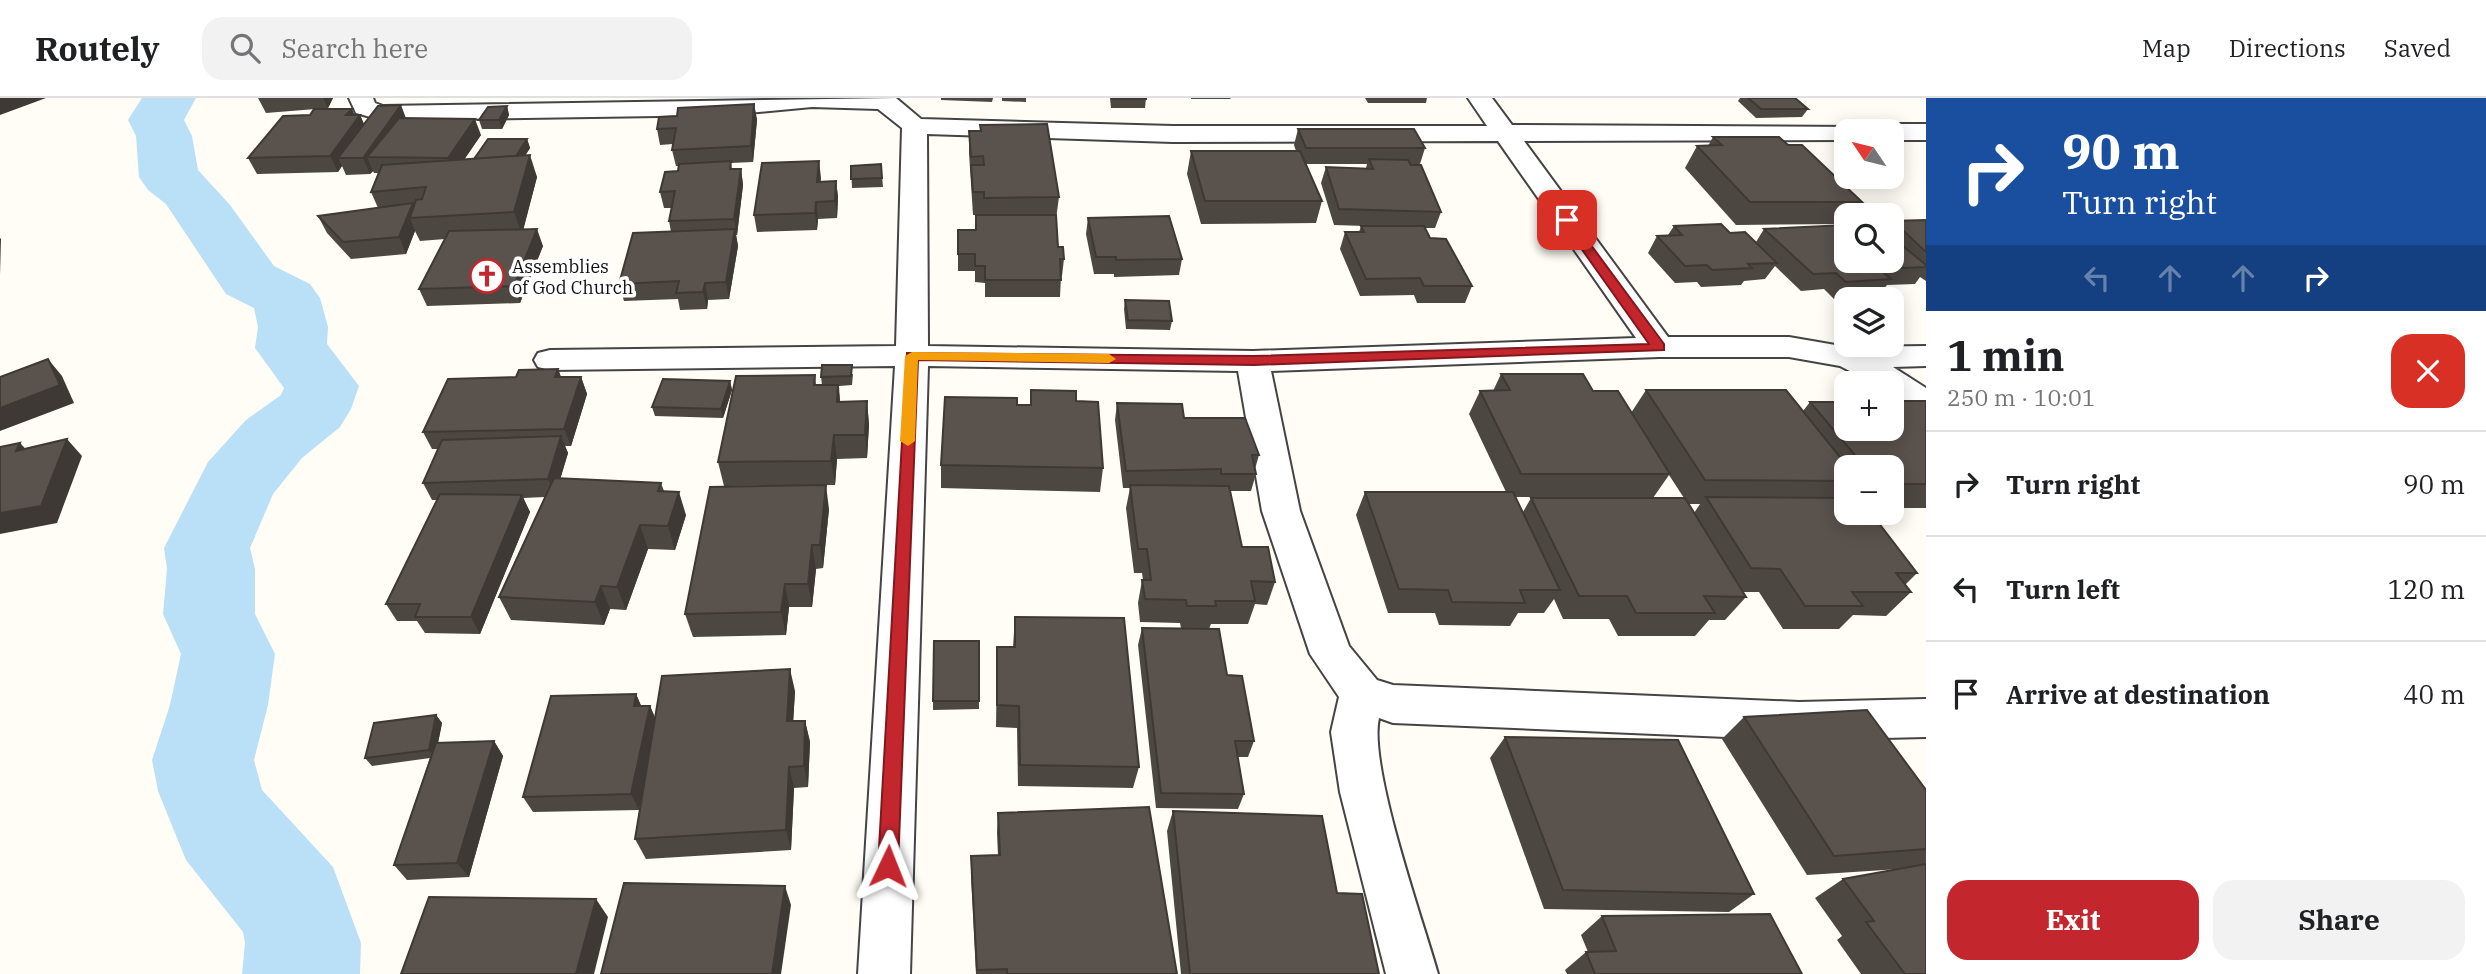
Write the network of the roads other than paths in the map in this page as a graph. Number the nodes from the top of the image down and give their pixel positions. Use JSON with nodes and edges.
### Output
{"nodes":[{"id":1,"x":361,"y":98,"type":"edge"},
{"id":2,"x":1480,"y":98,"type":"edge"},
{"id":3,"x":884,"y":100,"type":"edge"},
{"id":4,"x":606,"y":104,"type":"edge"},
{"id":5,"x":915,"y":126,"type":"junction"},
{"id":6,"x":1834,"y":132,"type":"edge"},
{"id":7,"x":1904,"y":132,"type":"edge"},
{"id":8,"x":1926,"y":132,"type":"edge"},
{"id":9,"x":1506,"y":135,"type":"junction"},
{"id":10,"x":1659,"y":347,"type":"junction"},
{"id":11,"x":1834,"y":354,"type":"edge"},
{"id":12,"x":912,"y":356,"type":"junction"},
{"id":13,"x":1904,"y":356,"type":"edge"},
{"id":14,"x":1926,"y":356,"type":"edge"},
{"id":15,"x":1849,"y":357,"type":"edge"},
{"id":16,"x":550,"y":360,"type":"dead end"},
{"id":17,"x":1254,"y":361,"type":"junction"},
{"id":18,"x":1926,"y":405,"type":"edge"},
{"id":19,"x":1362,"y":694,"type":"junction"},
{"id":20,"x":1926,"y":718,"type":"edge"},
{"id":21,"x":884,"y":974,"type":"edge"},
{"id":22,"x":1412,"y":974,"type":"edge"}],
"edges":[{"from":1,"to":4,"type":"street"},
{"from":2,"to":9,"type":"street"},
{"from":3,"to":4,"type":"street"},
{"from":3,"to":5,"type":"street"},
{"from":5,"to":9,"type":"street"},
{"from":5,"to":12,"type":"street"},
{"from":6,"to":9,"type":"street"},
{"from":7,"to":8,"type":"street"},
{"from":9,"to":10,"type":"street"},
{"from":10,"to":11,"type":"street"},
{"from":10,"to":17,"type":"street"},
{"from":12,"to":16,"type":"street"},
{"from":12,"to":17,"type":"street"},
{"from":12,"to":21,"type":"street"},
{"from":13,"to":14,"type":"street"},
{"from":15,"to":18,"type":"street"},
{"from":17,"to":19,"type":"street"},
{"from":19,"to":20,"type":"street"},
{"from":19,"to":22,"type":"street"}]}
